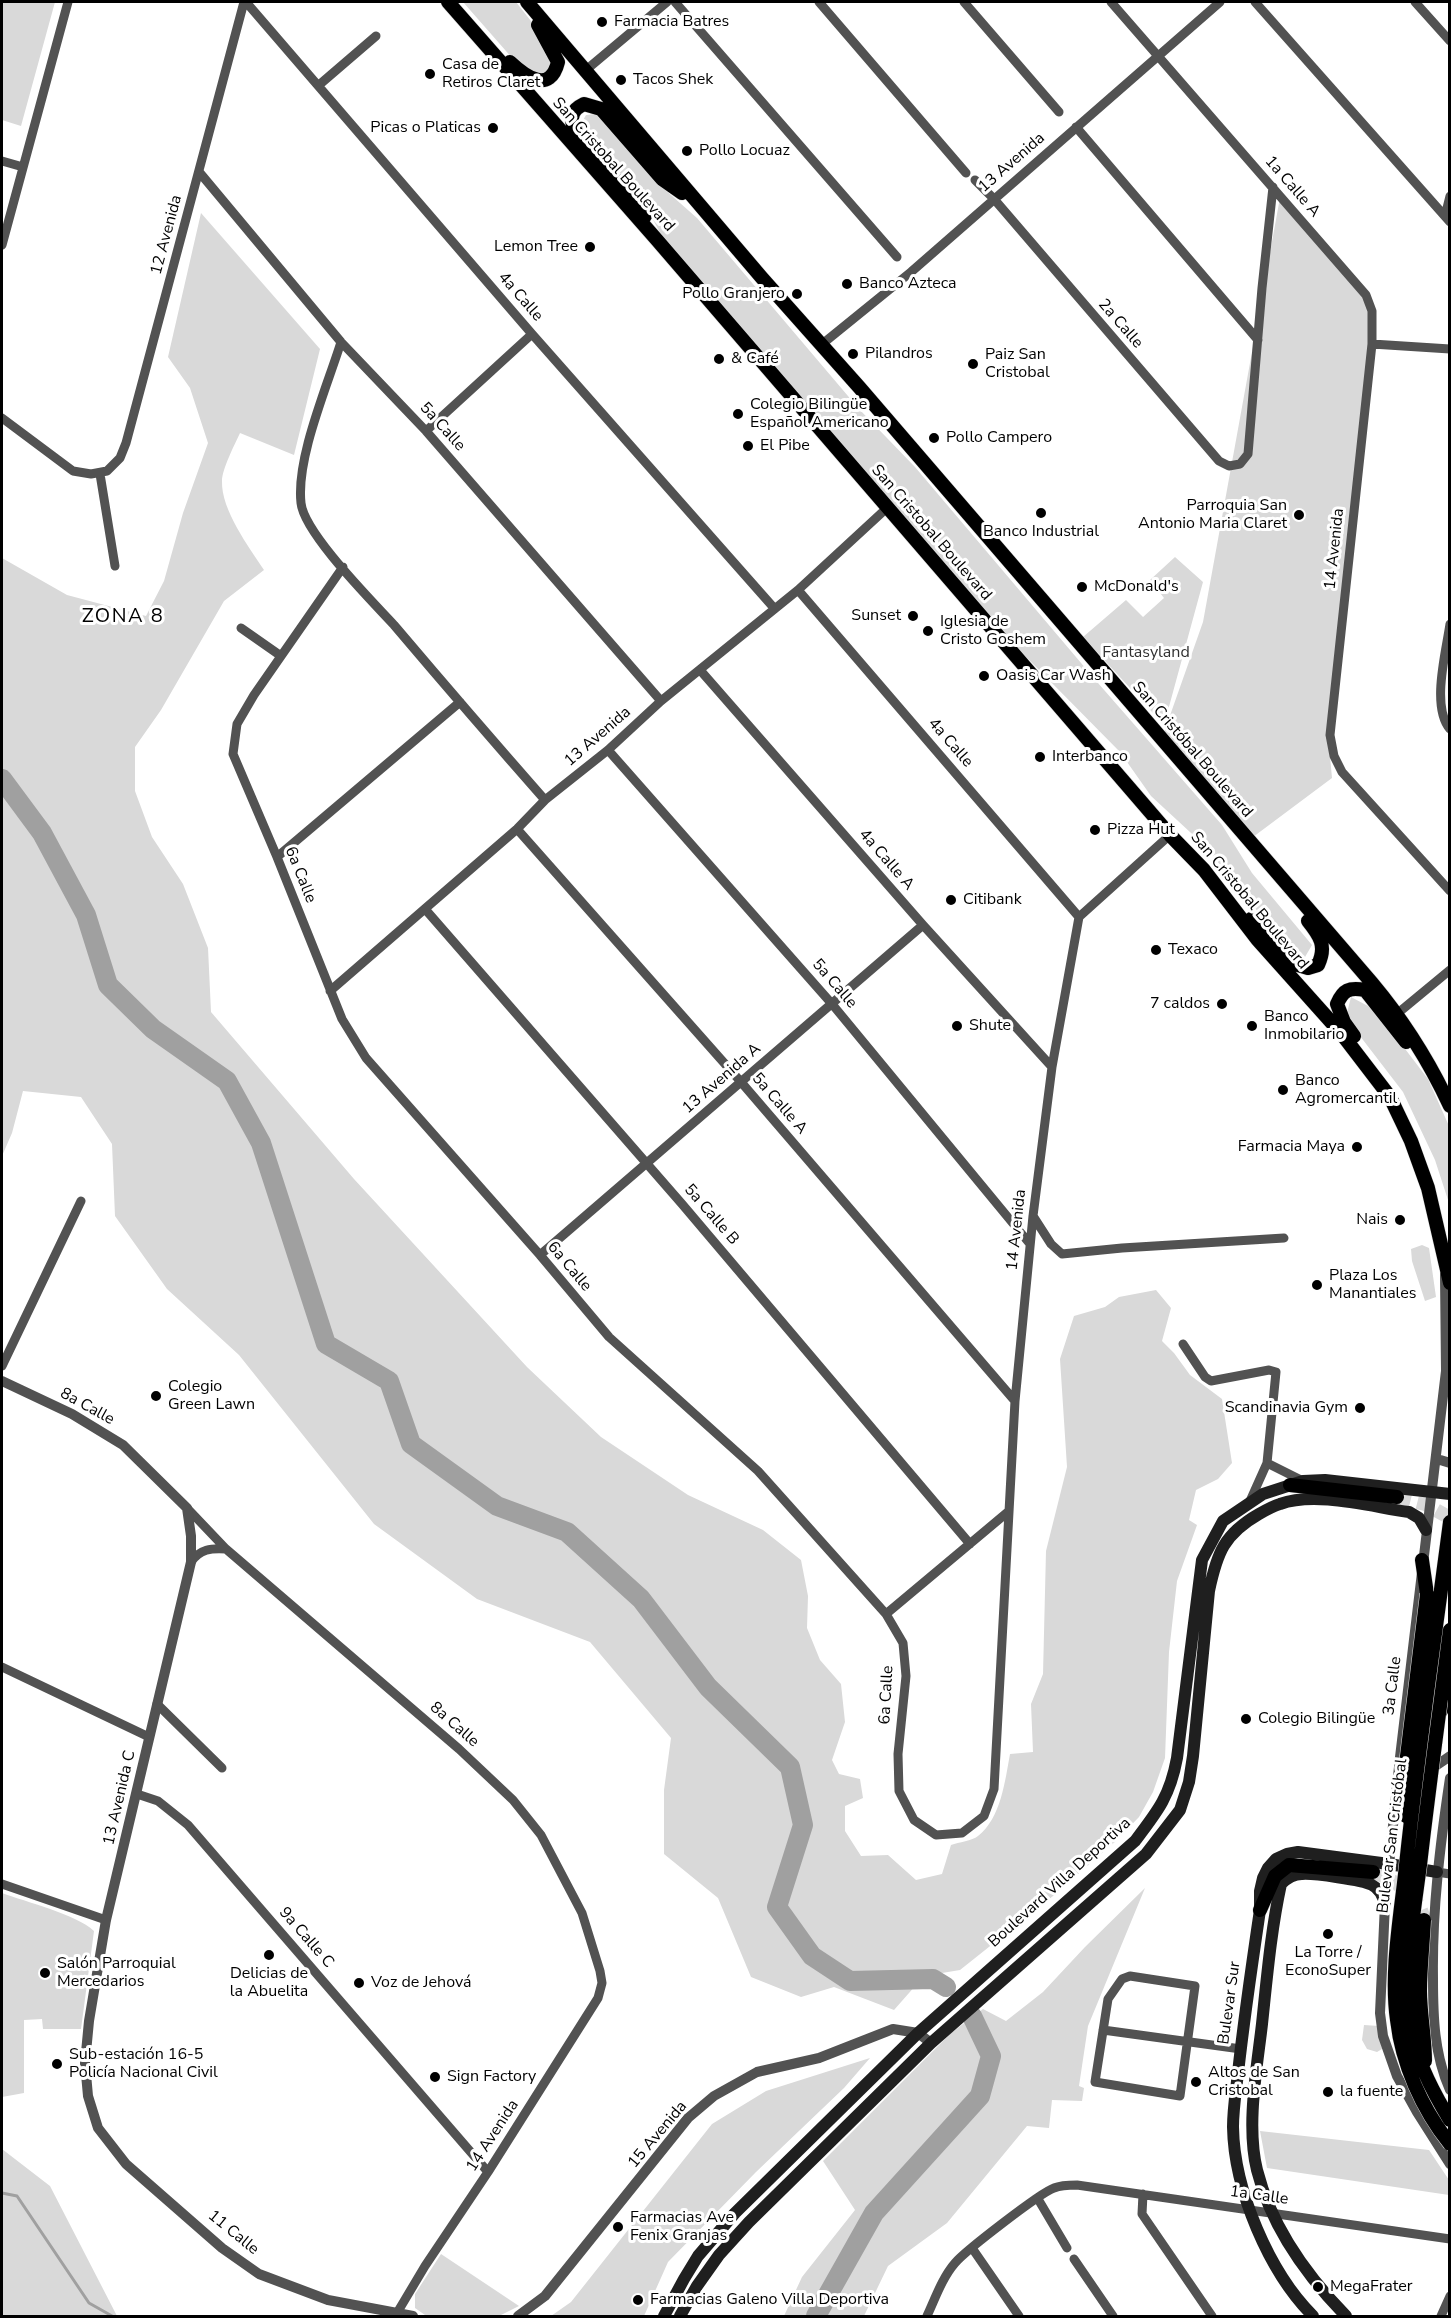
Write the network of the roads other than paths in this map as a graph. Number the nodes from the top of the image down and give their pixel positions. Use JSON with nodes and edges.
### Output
{"nodes":[{"id":1,"x":68,"y":2,"type":"edge"},
{"id":2,"x":245,"y":2,"type":"edge"},
{"id":3,"x":448,"y":2,"type":"edge"},
{"id":4,"x":458,"y":2,"type":"edge"},
{"id":5,"x":521,"y":2,"type":"edge"},
{"id":6,"x":528,"y":2,"type":"edge"},
{"id":7,"x":667,"y":2,"type":"edge"},
{"id":8,"x":675,"y":2,"type":"edge"},
{"id":9,"x":819,"y":2,"type":"edge"},
{"id":10,"x":964,"y":2,"type":"edge"},
{"id":11,"x":1111,"y":2,"type":"edge"},
{"id":12,"x":1220,"y":2,"type":"edge"},
{"id":13,"x":1255,"y":2,"type":"edge"},
{"id":14,"x":1415,"y":2,"type":"edge"},
{"id":15,"x":376,"y":36,"type":"dead end"},
{"id":16,"x":1449,"y":41,"type":"edge"},
{"id":17,"x":1157,"y":55,"type":"junction"},
{"id":18,"x":586,"y":70,"type":"junction"},
{"id":19,"x":319,"y":85,"type":"junction"},
{"id":20,"x":1059,"y":112,"type":"dead end"},
{"id":21,"x":1076,"y":127,"type":"junction"},
{"id":22,"x":2,"y":161,"type":"edge"},
{"id":23,"x":23,"y":167,"type":"junction"},
{"id":24,"x":200,"y":173,"type":"junction"},
{"id":25,"x":966,"y":173,"type":"dead end"},
{"id":26,"x":975,"y":180,"type":"dead end"},
{"id":27,"x":1273,"y":188,"type":"junction"},
{"id":28,"x":1449,"y":196,"type":"edge"},
{"id":29,"x":994,"y":199,"type":"junction"},
{"id":30,"x":698,"y":204,"type":"junction"},
{"id":31,"x":1447,"y":219,"type":"edge"},
{"id":32,"x":657,"y":240,"type":"junction"},
{"id":33,"x":2,"y":242,"type":"edge"},
{"id":34,"x":897,"y":257,"type":"dead end"},
{"id":35,"x":532,"y":334,"type":"junction"},
{"id":36,"x":1258,"y":340,"type":"junction"},
{"id":37,"x":341,"y":342,"type":"junction"},
{"id":38,"x":1372,"y":344,"type":"junction"},
{"id":39,"x":821,"y":345,"type":"junction"},
{"id":40,"x":1449,"y":349,"type":"edge"},
{"id":41,"x":2,"y":418,"type":"edge"},
{"id":42,"x":426,"y":431,"type":"junction"},
{"id":43,"x":104,"y":472,"type":"junction"},
{"id":44,"x":888,"y":507,"type":"junction"},
{"id":45,"x":115,"y":566,"type":"dead end"},
{"id":46,"x":343,"y":567,"type":"junction"},
{"id":47,"x":798,"y":590,"type":"junction"},
{"id":48,"x":774,"y":608,"type":"junction"},
{"id":49,"x":1449,"y":624,"type":"edge"},
{"id":50,"x":241,"y":628,"type":"dead end"},
{"id":51,"x":281,"y":656,"type":"junction"},
{"id":52,"x":700,"y":670,"type":"junction"},
{"id":53,"x":661,"y":701,"type":"junction"},
{"id":54,"x":460,"y":702,"type":"junction"},
{"id":55,"x":1447,"y":726,"type":"edge"},
{"id":56,"x":608,"y":750,"type":"junction"},
{"id":57,"x":545,"y":800,"type":"junction"},
{"id":58,"x":1230,"y":819,"type":"junction"},
{"id":59,"x":517,"y":829,"type":"junction"},
{"id":60,"x":1170,"y":835,"type":"junction"},
{"id":61,"x":277,"y":857,"type":"junction"},
{"id":62,"x":1204,"y":870,"type":"junction"},
{"id":63,"x":1449,"y":891,"type":"edge"},
{"id":64,"x":425,"y":909,"type":"junction"},
{"id":65,"x":1079,"y":917,"type":"junction"},
{"id":66,"x":923,"y":925,"type":"junction"},
{"id":67,"x":1449,"y":970,"type":"edge"},
{"id":68,"x":330,"y":991,"type":"junction"},
{"id":69,"x":832,"y":1004,"type":"junction"},
{"id":70,"x":1398,"y":1014,"type":"junction"},
{"id":71,"x":1052,"y":1067,"type":"junction"},
{"id":72,"x":1435,"y":1075,"type":"junction"},
{"id":73,"x":741,"y":1082,"type":"junction"},
{"id":74,"x":1390,"y":1097,"type":"junction"},
{"id":75,"x":1449,"y":1106,"type":"edge"},
{"id":76,"x":646,"y":1164,"type":"junction"},
{"id":77,"x":81,"y":1201,"type":"dead end"},
{"id":78,"x":1033,"y":1215,"type":"junction"},
{"id":79,"x":1284,"y":1238,"type":"dead end"},
{"id":80,"x":1030,"y":1244,"type":"junction"},
{"id":81,"x":540,"y":1255,"type":"junction"},
{"id":82,"x":1445,"y":1268,"type":"junction"},
{"id":83,"x":1449,"y":1283,"type":"edge"},
{"id":84,"x":1183,"y":1344,"type":"dead end"},
{"id":85,"x":2,"y":1366,"type":"edge"},
{"id":86,"x":2,"y":1381,"type":"edge"},
{"id":87,"x":1015,"y":1401,"type":"junction"},
{"id":88,"x":1437,"y":1459,"type":"junction"},
{"id":89,"x":1267,"y":1463,"type":"junction"},
{"id":90,"x":1449,"y":1463,"type":"edge"},
{"id":91,"x":1296,"y":1483,"type":"junction"},
{"id":92,"x":1432,"y":1491,"type":"junction"},
{"id":93,"x":1449,"y":1494,"type":"edge"},
{"id":94,"x":1397,"y":1497,"type":"tunnel mouth"},
{"id":95,"x":1250,"y":1501,"type":"junction"},
{"id":96,"x":187,"y":1508,"type":"junction"},
{"id":97,"x":1010,"y":1511,"type":"junction"},
{"id":98,"x":1449,"y":1522,"type":"edge"},
{"id":99,"x":1426,"y":1530,"type":"junction"},
{"id":100,"x":970,"y":1544,"type":"junction"},
{"id":101,"x":226,"y":1549,"type":"junction"},
{"id":102,"x":1422,"y":1560,"type":"junction"},
{"id":103,"x":191,"y":1562,"type":"junction"},
{"id":104,"x":886,"y":1614,"type":"junction"},
{"id":105,"x":1449,"y":1630,"type":"edge"},
{"id":106,"x":1198,"y":1634,"type":"junction"},
{"id":107,"x":2,"y":1667,"type":"edge"},
{"id":108,"x":1449,"y":1690,"type":"edge"},
{"id":109,"x":158,"y":1704,"type":"junction"},
{"id":110,"x":1439,"y":1715,"type":"junction"},
{"id":111,"x":149,"y":1737,"type":"junction"},
{"id":112,"x":1449,"y":1756,"type":"edge"},
{"id":113,"x":1400,"y":1757,"type":"junction"},
{"id":114,"x":222,"y":1768,"type":"dead end"},
{"id":115,"x":1449,"y":1778,"type":"edge"},
{"id":116,"x":137,"y":1794,"type":"junction"},
{"id":117,"x":1409,"y":1838,"type":"junction"},
{"id":118,"x":1389,"y":1863,"type":"junction"},
{"id":119,"x":1373,"y":1872,"type":"tunnel mouth"},
{"id":120,"x":1443,"y":1873,"type":"edge"},
{"id":121,"x":2,"y":1884,"type":"edge"},
{"id":122,"x":1385,"y":1904,"type":"junction"},
{"id":123,"x":1260,"y":1910,"type":"junction"},
{"id":124,"x":106,"y":1920,"type":"junction"},
{"id":125,"x":1424,"y":1920,"type":"tunnel mouth"},
{"id":126,"x":600,"y":1971,"type":"joint"},
{"id":127,"x":1433,"y":1995,"type":"junction"},
{"id":128,"x":1380,"y":2008,"type":"junction"},
{"id":129,"x":1103,"y":2030,"type":"junction"},
{"id":130,"x":918,"y":2033,"type":"junction"},
{"id":131,"x":1187,"y":2042,"type":"junction"},
{"id":132,"x":931,"y":2043,"type":"junction"},
{"id":133,"x":1240,"y":2049,"type":"junction"},
{"id":134,"x":1425,"y":2069,"type":"junction"},
{"id":135,"x":1449,"y":2090,"type":"edge"},
{"id":136,"x":88,"y":2096,"type":"joint"},
{"id":137,"x":1449,"y":2120,"type":"edge"},
{"id":138,"x":1449,"y":2144,"type":"edge"},
{"id":139,"x":1449,"y":2164,"type":"edge"},
{"id":140,"x":488,"y":2172,"type":"junction"},
{"id":141,"x":1143,"y":2194,"type":"junction"},
{"id":142,"x":1038,"y":2199,"type":"junction"},
{"id":143,"x":1250,"y":2210,"type":"junction"},
{"id":144,"x":1271,"y":2213,"type":"junction"},
{"id":145,"x":1449,"y":2239,"type":"edge"},
{"id":146,"x":972,"y":2248,"type":"junction"},
{"id":147,"x":1067,"y":2248,"type":"dead end"},
{"id":148,"x":1074,"y":2259,"type":"dead end"},
{"id":149,"x":1449,"y":2296,"type":"edge"},
{"id":150,"x":397,"y":2313,"type":"junction"},
{"id":151,"x":1017,"y":2315,"type":"edge"},
{"id":152,"x":413,"y":2316,"type":"edge"},
{"id":153,"x":519,"y":2316,"type":"edge"},
{"id":154,"x":664,"y":2316,"type":"edge"},
{"id":155,"x":680,"y":2316,"type":"edge"},
{"id":156,"x":927,"y":2316,"type":"edge"},
{"id":157,"x":1113,"y":2316,"type":"edge"},
{"id":158,"x":1212,"y":2316,"type":"edge"},
{"id":159,"x":1313,"y":2316,"type":"edge"},
{"id":160,"x":1346,"y":2316,"type":"edge"},
{"id":161,"x":1441,"y":2316,"type":"edge"}],
"edges":[{"from":1,"to":23,"type":"street"},
{"from":2,"to":19,"type":"street","name":"4a Calle"},
{"from":2,"to":24,"type":"street","name":"12 Avenida"},
{"from":3,"to":32,"type":"main road","name":"San Cristobal Boulevard"},
{"from":4,"to":5,"type":"main road"},
{"from":6,"to":18,"type":"main road"},
{"from":7,"to":18,"type":"street"},
{"from":8,"to":34,"type":"street"},
{"from":9,"to":25,"type":"street"},
{"from":10,"to":20,"type":"street"},
{"from":11,"to":17,"type":"street","name":"1a Calle A"},
{"from":12,"to":17,"type":"street","name":"13 Avenida"},
{"from":13,"to":31,"type":"street"},
{"from":14,"to":16,"type":"street"},
{"from":15,"to":19,"type":"street"},
{"from":17,"to":21,"type":"street","name":"13 Avenida"},
{"from":17,"to":27,"type":"street","name":"1a Calle A"},
{"from":18,"to":30,"type":"main road"},
{"from":19,"to":35,"type":"street","name":"4a Calle"},
{"from":21,"to":29,"type":"street","name":"13 Avenida"},
{"from":21,"to":36,"type":"street"},
{"from":22,"to":23,"type":"street"},
{"from":23,"to":33,"type":"street"},
{"from":24,"to":37,"type":"street","name":"5a Calle"},
{"from":24,"to":43,"type":"street","name":"12 Avenida"},
{"from":26,"to":29,"type":"street","name":"2a Calle"},
{"from":27,"to":36,"type":"street"},
{"from":27,"to":38,"type":"street","name":"1a Calle A"},
{"from":28,"to":31,"type":"street"},
{"from":29,"to":36,"type":"street","name":"2a Calle"},
{"from":29,"to":39,"type":"street","name":"13 Avenida"},
{"from":30,"to":32,"type":"main road"},
{"from":30,"to":39,"type":"main road"},
{"from":32,"to":44,"type":"main road","name":"San Cristobal Boulevard"},
{"from":35,"to":42,"type":"street"},
{"from":35,"to":48,"type":"street","name":"4a Calle"},
{"from":37,"to":42,"type":"street","name":"5a Calle"},
{"from":37,"to":46,"type":"street"},
{"from":38,"to":40,"type":"street"},
{"from":38,"to":63,"type":"street","name":"14 Avenida"},
{"from":39,"to":58,"type":"main road","name":"San Cristóbal Boulevard"},
{"from":41,"to":43,"type":"street"},
{"from":42,"to":53,"type":"street","name":"5a Calle"},
{"from":43,"to":45,"type":"street"},
{"from":44,"to":47,"type":"street","name":"13 Avenida"},
{"from":44,"to":60,"type":"main road","name":"San Cristobal Boulevard"},
{"from":46,"to":51,"type":"street"},
{"from":46,"to":54,"type":"street"},
{"from":47,"to":48,"type":"street","name":"13 Avenida"},
{"from":47,"to":65,"type":"street","name":"4a Calle"},
{"from":48,"to":52,"type":"street","name":"13 Avenida"},
{"from":49,"to":55,"type":"street"},
{"from":50,"to":51,"type":"street"},
{"from":51,"to":61,"type":"street","name":"6a Calle"},
{"from":52,"to":53,"type":"street","name":"13 Avenida"},
{"from":52,"to":66,"type":"street","name":"4a Calle A"},
{"from":53,"to":56,"type":"street","name":"13 Avenida"},
{"from":54,"to":57,"type":"street"},
{"from":54,"to":61,"type":"street"},
{"from":56,"to":57,"type":"street","name":"13 Avenida"},
{"from":56,"to":69,"type":"street","name":"5a Calle"},
{"from":57,"to":59,"type":"street","name":"13 Avenida"},
{"from":58,"to":62,"type":"main road"},
{"from":58,"to":70,"type":"main road","name":"San Cristóbal Boulevard"},
{"from":59,"to":64,"type":"street","name":"13 Avenida"},
{"from":59,"to":73,"type":"street","name":"5a Calle A"},
{"from":60,"to":62,"type":"main road","name":"San Cristobal Boulevard"},
{"from":60,"to":65,"type":"street"},
{"from":61,"to":68,"type":"street","name":"6a Calle"},
{"from":62,"to":74,"type":"main road","name":"San Cristobal Boulevard"},
{"from":64,"to":68,"type":"street","name":"13 Avenida"},
{"from":64,"to":76,"type":"street","name":"5a Calle B"},
{"from":65,"to":71,"type":"street","name":"14 Avenida"},
{"from":66,"to":69,"type":"street","name":"13 Avenida A"},
{"from":66,"to":71,"type":"street","name":"4a Calle A"},
{"from":67,"to":70,"type":"street"},
{"from":68,"to":81,"type":"street","name":"6a Calle"},
{"from":69,"to":73,"type":"street","name":"13 Avenida A"},
{"from":69,"to":80,"type":"street","name":"5a Calle"},
{"from":70,"to":72,"type":"main road","name":"San Cristóbal Boulevard"},
{"from":71,"to":78,"type":"street","name":"14 Avenida"},
{"from":72,"to":74,"type":"main road"},
{"from":72,"to":75,"type":"main road","name":"San Cristóbal Boulevard"},
{"from":73,"to":76,"type":"street","name":"13 Avenida A"},
{"from":73,"to":87,"type":"street","name":"5a Calle A"},
{"from":74,"to":82,"type":"main road","name":"San Cristobal Boulevard"},
{"from":76,"to":81,"type":"street","name":"13 Avenida A"},
{"from":76,"to":100,"type":"street","name":"5a Calle B"},
{"from":77,"to":85,"type":"street"},
{"from":78,"to":79,"type":"street"},
{"from":78,"to":80,"type":"street","name":"14 Avenida"},
{"from":80,"to":87,"type":"street","name":"14 Avenida"},
{"from":81,"to":104,"type":"street","name":"6a Calle"},
{"from":82,"to":83,"type":"main road"},
{"from":82,"to":88,"type":"street","name":"3a Calle"},
{"from":84,"to":89,"type":"street"},
{"from":86,"to":96,"type":"street","name":"8a Calle"},
{"from":87,"to":97,"type":"street","name":"14 Avenida"},
{"from":88,"to":90,"type":"street"},
{"from":88,"to":92,"type":"street","name":"3a Calle"},
{"from":89,"to":91,"type":"street"},
{"from":89,"to":95,"type":"street"},
{"from":91,"to":92,"type":"main road","name":"Boulevard Villa Deportiva"},
{"from":91,"to":94,"type":"main road"},
{"from":91,"to":95,"type":"main road","name":"Boulevard Villa Deportiva"},
{"from":92,"to":93,"type":"main road","name":"Boulevard Villa Deportiva"},
{"from":92,"to":99,"type":"street","name":"3a Calle"},
{"from":95,"to":106,"type":"main road","name":"Boulevard Villa Deportiva"},
{"from":96,"to":101,"type":"street","name":"8a Calle"},
{"from":96,"to":103,"type":"street","name":"13 Avenida C"},
{"from":97,"to":100,"type":"street"},
{"from":97,"to":104,"type":"street","name":"6a Calle"},
{"from":98,"to":117,"type":"main road","name":"Bulevar San Cristóbal","bridge":true},
{"from":99,"to":102,"type":"street","name":"3a Calle"},
{"from":99,"to":106,"type":"main road","name":"Boulevard Villa Deportiva"},
{"from":100,"to":104,"type":"street"},
{"from":101,"to":103,"type":"street"},
{"from":101,"to":126,"type":"street","name":"8a Calle"},
{"from":102,"to":113,"type":"street","name":"3a Calle"},
{"from":102,"to":117,"type":"main road","bridge":true},
{"from":103,"to":109,"type":"street","name":"13 Avenida C"},
{"from":105,"to":110,"type":"main road","name":"Bulevar San Cristóbal","bridge":true},
{"from":106,"to":130,"type":"main road","name":"Boulevard Villa Deportiva"},
{"from":106,"to":132,"type":"main road","name":"Boulevard Villa Deportiva"},
{"from":107,"to":111,"type":"street"},
{"from":108,"to":110,"type":"main road","bridge":true},
{"from":109,"to":111,"type":"street","name":"13 Avenida C"},
{"from":109,"to":114,"type":"street"},
{"from":110,"to":134,"type":"main road","name":"Bulevar San Cristóbal","bridge":true},
{"from":111,"to":116,"type":"street","name":"13 Avenida C"},
{"from":112,"to":113,"type":"street"},
{"from":113,"to":118,"type":"street","name":"3a Calle"},
{"from":115,"to":120,"type":"street"},
{"from":116,"to":124,"type":"street","name":"13 Avenida C"},
{"from":116,"to":140,"type":"street","name":"9a Calle C"},
{"from":117,"to":138,"type":"main road","name":"Bulevar San Cristóbal","bridge":true},
{"from":118,"to":120,"type":"main road"},
{"from":118,"to":122,"type":"street","name":"3a Calle"},
{"from":118,"to":123,"type":"main road","name":"Bulevar Sur"},
{"from":119,"to":123,"type":"main road"},
{"from":120,"to":127,"type":"street"},
{"from":121,"to":124,"type":"street"},
{"from":122,"to":128,"type":"street","name":"3a Calle"},
{"from":122,"to":144,"type":"main road","name":"Bulevar Sur"},
{"from":123,"to":133,"type":"main road","name":"Bulevar Sur"},
{"from":124,"to":136,"type":"street","name":"13 Avenida C"},
{"from":125,"to":134,"type":"main road","bridge":true},
{"from":126,"to":140,"type":"street","name":"14 Avenida"},
{"from":127,"to":128,"type":"street"},
{"from":127,"to":135,"type":"street"},
{"from":128,"to":139,"type":"street","name":"3a Calle"},
{"from":129,"to":131,"type":"street"},
{"from":129,"to":131,"type":"street"},
{"from":129,"to":131,"type":"street"},
{"from":130,"to":132,"type":"street"},
{"from":130,"to":153,"type":"street","name":"15 Avenida"},
{"from":130,"to":154,"type":"main road","name":"Boulevard Villa Deportiva"},
{"from":131,"to":133,"type":"street"},
{"from":132,"to":155,"type":"main road","name":"Boulevard Villa Deportiva"},
{"from":133,"to":143,"type":"main road","name":"Bulevar Sur"},
{"from":134,"to":137,"type":"main road","name":"Bulevar San Cristóbal","bridge":true},
{"from":136,"to":150,"type":"street","name":"11 Calle"},
{"from":140,"to":150,"type":"street","name":"14 Avenida"},
{"from":141,"to":142,"type":"street","name":"1a Calle"},
{"from":141,"to":143,"type":"street","name":"1a Calle"},
{"from":141,"to":158,"type":"street"},
{"from":142,"to":146,"type":"street"},
{"from":142,"to":147,"type":"street"},
{"from":143,"to":144,"type":"street","name":"1a Calle"},
{"from":143,"to":159,"type":"main road","name":"Bulevar Sur"},
{"from":144,"to":145,"type":"street","name":"1a Calle"},
{"from":144,"to":160,"type":"main road","name":"Bulevar Sur"},
{"from":146,"to":151,"type":"street"},
{"from":146,"to":156,"type":"street"},
{"from":148,"to":157,"type":"street"},
{"from":149,"to":161,"type":"street"},
{"from":150,"to":152,"type":"street","name":"11 Calle"}]}
